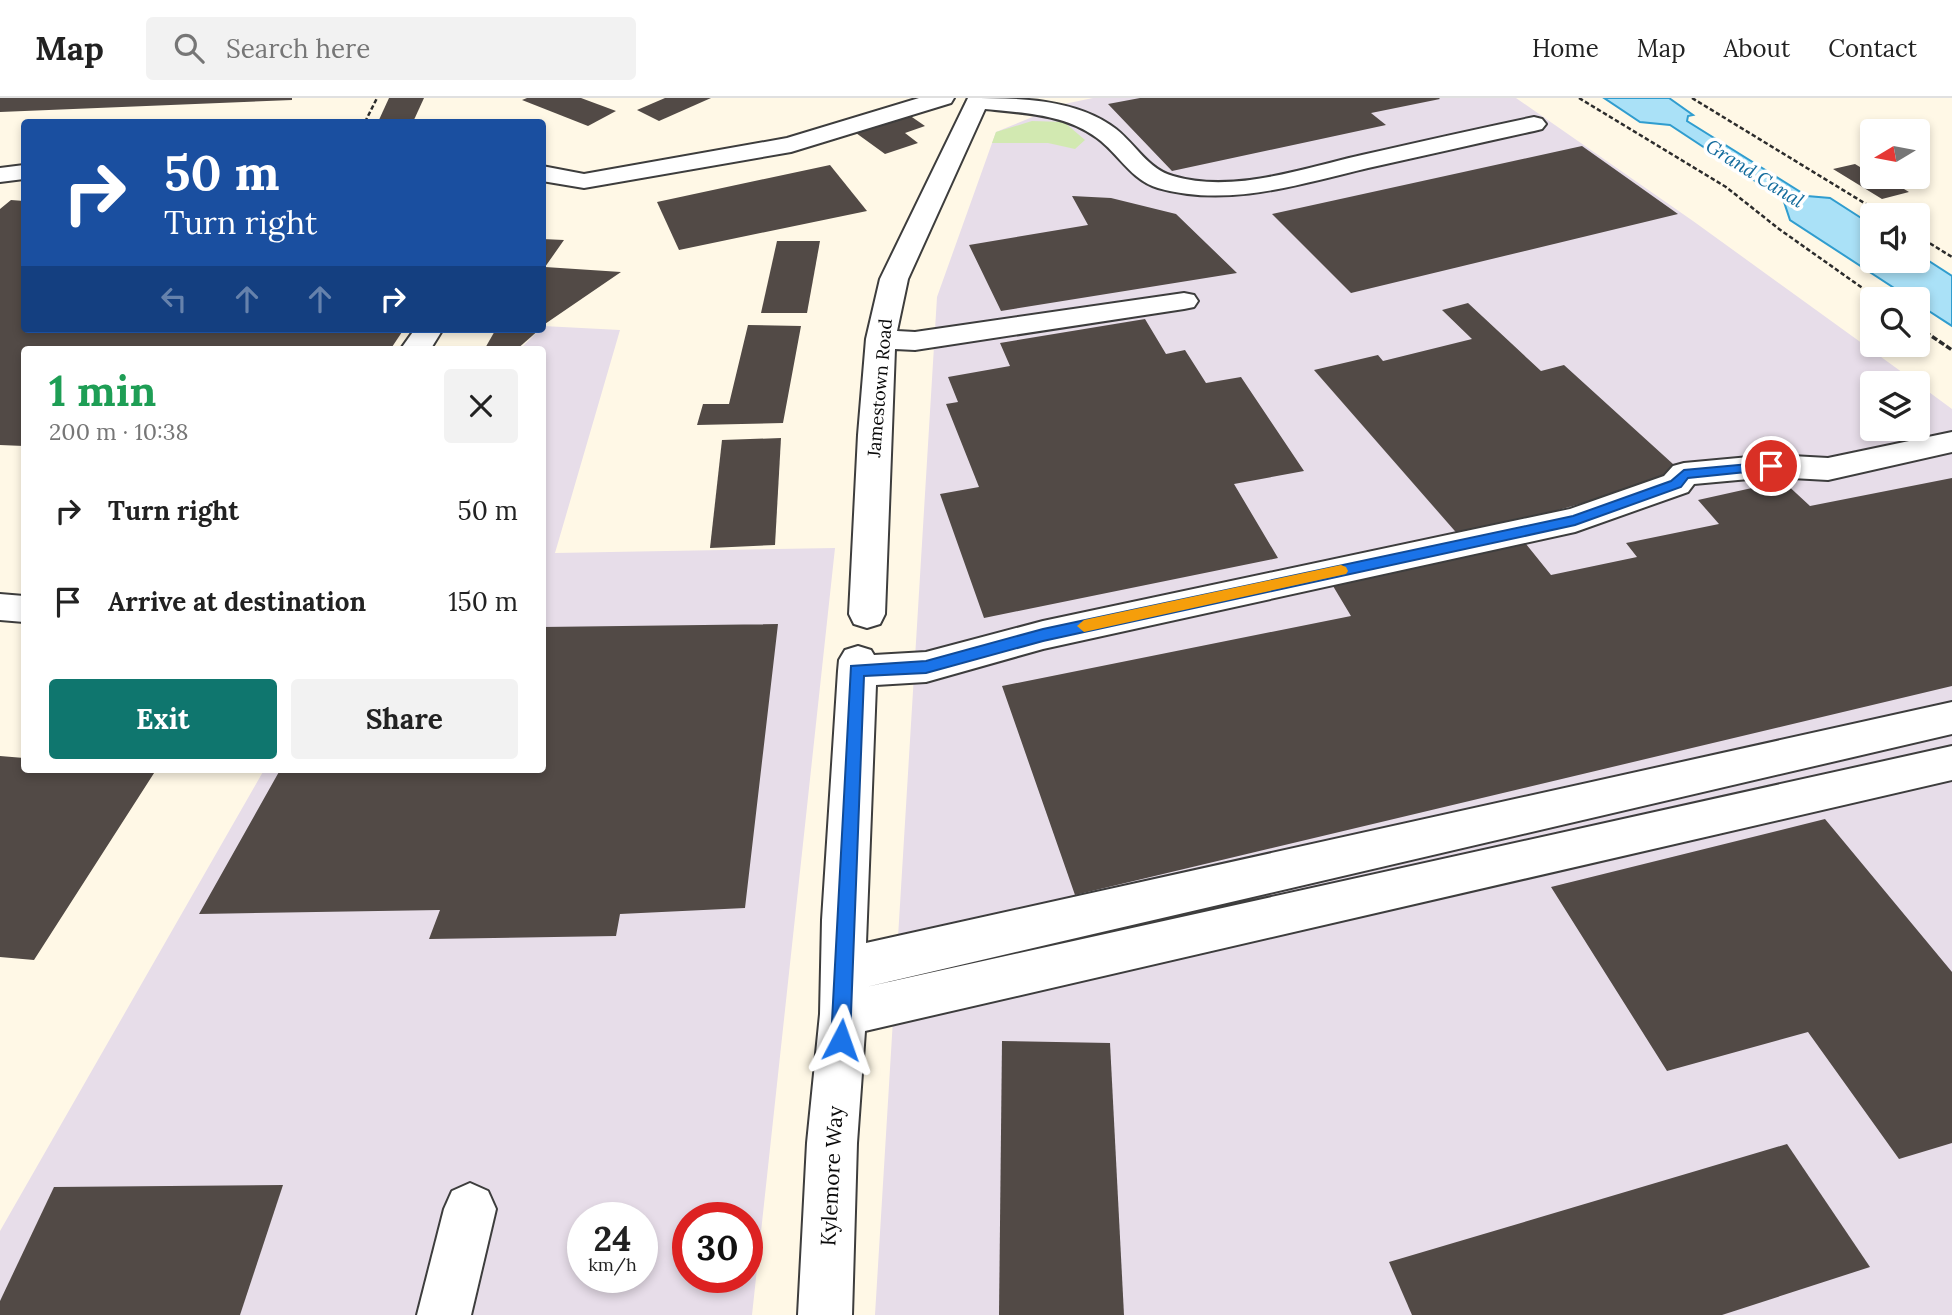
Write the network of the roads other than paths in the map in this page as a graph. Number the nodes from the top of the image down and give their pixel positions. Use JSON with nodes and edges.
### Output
{"nodes":[{"id":1,"x":943,"y":98,"type":"edge"},
{"id":2,"x":978,"y":99,"type":"edge"},
{"id":3,"x":1534,"y":124,"type":"dead end"},
{"id":4,"x":21,"y":172,"type":"edge"},
{"id":5,"x":546,"y":174,"type":"edge"},
{"id":6,"x":0,"y":175,"type":"edge"},
{"id":7,"x":1184,"y":301,"type":"dead end"},
{"id":8,"x":881,"y":339,"type":"junction"},
{"id":9,"x":1952,"y":442,"type":"edge"},
{"id":10,"x":0,"y":607,"type":"edge"},
{"id":11,"x":21,"y":609,"type":"edge"},
{"id":12,"x":867,"y":614,"type":"dead end"},
{"id":13,"x":1952,"y":718,"type":"edge"},
{"id":14,"x":1952,"y":763,"type":"edge"},
{"id":15,"x":845,"y":970,"type":"junction"},
{"id":16,"x":843,"y":1014,"type":"junction"},
{"id":17,"x":470,"y":1209,"type":"dead end"},
{"id":18,"x":444,"y":1315,"type":"edge"},
{"id":19,"x":825,"y":1315,"type":"edge"}],
"edges":[{"from":1,"to":5,"type":"street"},
{"from":2,"to":3,"type":"street"},
{"from":2,"to":8,"type":"street","name":"Jamestown Road"},
{"from":4,"to":6,"type":"street"},
{"from":7,"to":8,"type":"street"},
{"from":8,"to":12,"type":"street","name":"Jamestown Road"},
{"from":9,"to":15,"type":"street","name":"Kylemore Way"},
{"from":10,"to":11,"type":"street"},
{"from":13,"to":15,"type":"street"},
{"from":14,"to":16,"type":"street"},
{"from":15,"to":16,"type":"street","name":"Kylemore Way"},
{"from":16,"to":19,"type":"street","name":"Kylemore Way"},
{"from":17,"to":18,"type":"street"}]}
